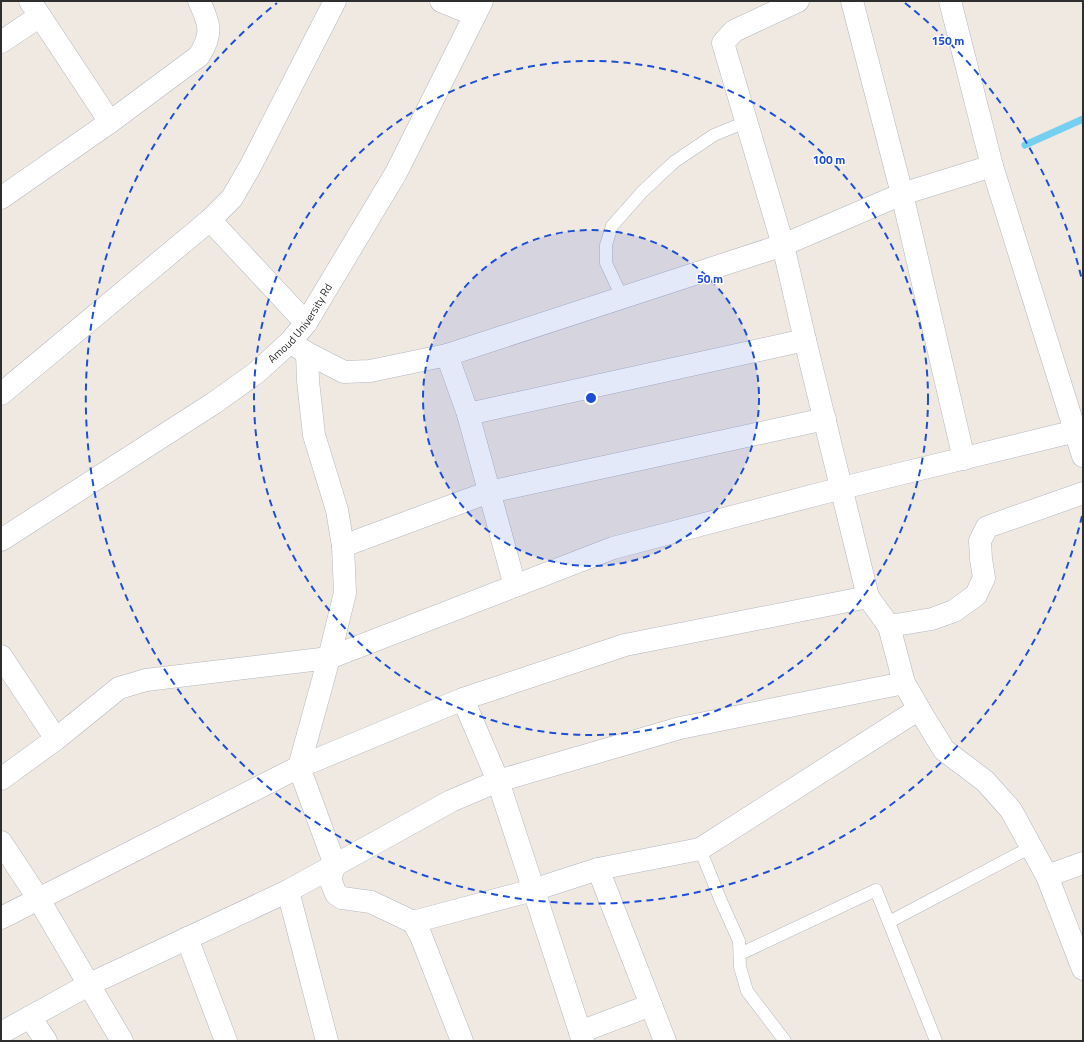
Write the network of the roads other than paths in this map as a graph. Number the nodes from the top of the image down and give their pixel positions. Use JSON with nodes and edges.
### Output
{"nodes":[{"id":1,"x":199,"y":1,"type":"edge"},
{"id":2,"x":335,"y":1,"type":"edge"},
{"id":3,"x":441,"y":1,"type":"edge"},
{"id":4,"x":798,"y":1,"type":"edge"},
{"id":5,"x":852,"y":1,"type":"edge"},
{"id":6,"x":950,"y":1,"type":"edge"},
{"id":7,"x":35,"y":8,"type":"edge"},
{"id":8,"x":479,"y":8,"type":"edge"},
{"id":9,"x":1,"y":42,"type":"edge"},
{"id":10,"x":110,"y":122,"type":"junction"},
{"id":11,"x":746,"y":122,"type":"junction"},
{"id":12,"x":992,"y":166,"type":"junction"},
{"id":13,"x":902,"y":194,"type":"junction"},
{"id":14,"x":1,"y":198,"type":"edge"},
{"id":15,"x":210,"y":220,"type":"junction"},
{"id":16,"x":783,"y":245,"type":"junction"},
{"id":17,"x":622,"y":297,"type":"junction"},
{"id":18,"x":306,"y":323,"type":"junction"},
{"id":19,"x":805,"y":340,"type":"junction"},
{"id":20,"x":298,"y":348,"type":"junction"},
{"id":21,"x":447,"y":355,"type":"junction"},
{"id":22,"x":1,"y":394,"type":"edge"},
{"id":23,"x":468,"y":414,"type":"junction"},
{"id":24,"x":825,"y":419,"type":"junction"},
{"id":25,"x":1076,"y":431,"type":"junction"},
{"id":26,"x":1083,"y":456,"type":"edge"},
{"id":27,"x":964,"y":460,"type":"junction"},
{"id":28,"x":842,"y":488,"type":"junction"},
{"id":29,"x":489,"y":492,"type":"junction"},
{"id":30,"x":1083,"y":493,"type":"edge"},
{"id":31,"x":1,"y":540,"type":"edge"},
{"id":32,"x":343,"y":546,"type":"junction"},
{"id":33,"x":515,"y":586,"type":"junction"},
{"id":34,"x":868,"y":597,"type":"junction"},
{"id":35,"x":889,"y":626,"type":"junction"},
{"id":36,"x":1,"y":656,"type":"edge"},
{"id":37,"x":330,"y":658,"type":"junction"},
{"id":38,"x":904,"y":682,"type":"junction"},
{"id":39,"x":463,"y":699,"type":"junction"},
{"id":40,"x":919,"y":709,"type":"junction"},
{"id":41,"x":56,"y":740,"type":"junction"},
{"id":42,"x":299,"y":767,"type":"junction"},
{"id":43,"x":1,"y":779,"type":"edge"},
{"id":44,"x":498,"y":781,"type":"junction"},
{"id":45,"x":1,"y":842,"type":"edge"},
{"id":46,"x":1031,"y":847,"type":"junction"},
{"id":47,"x":700,"y":849,"type":"junction"},
{"id":48,"x":1083,"y":863,"type":"edge"},
{"id":49,"x":335,"y":865,"type":"junction"},
{"id":50,"x":598,"y":869,"type":"junction"},
{"id":51,"x":1047,"y":876,"type":"junction"},
{"id":52,"x":533,"y":890,"type":"junction"},
{"id":53,"x":288,"y":891,"type":"junction"},
{"id":54,"x":38,"y":898,"type":"junction"},
{"id":55,"x":1,"y":918,"type":"edge"},
{"id":56,"x":412,"y":922,"type":"junction"},
{"id":57,"x":889,"y":922,"type":"junction"},
{"id":58,"x":187,"y":938,"type":"junction"},
{"id":59,"x":740,"y":954,"type":"junction"},
{"id":60,"x":1083,"y":968,"type":"edge"},
{"id":61,"x":90,"y":984,"type":"junction"},
{"id":62,"x":651,"y":1005,"type":"junction"},
{"id":63,"x":30,"y":1017,"type":"junction"},
{"id":64,"x":1,"y":1033,"type":"edge"},
{"id":65,"x":582,"y":1036,"type":"edge"},
{"id":66,"x":459,"y":1040,"type":"edge"},
{"id":67,"x":46,"y":1041,"type":"edge"},
{"id":68,"x":122,"y":1041,"type":"edge"},
{"id":69,"x":226,"y":1041,"type":"edge"},
{"id":70,"x":327,"y":1041,"type":"edge"},
{"id":71,"x":665,"y":1041,"type":"edge"},
{"id":72,"x":785,"y":1041,"type":"edge"},
{"id":73,"x":936,"y":1041,"type":"edge"}],
"edges":[{"from":1,"to":10,"type":"street"},
{"from":2,"to":15,"type":"street"},
{"from":3,"to":8,"type":"street"},
{"from":4,"to":11,"type":"street"},
{"from":5,"to":13,"type":"street"},
{"from":6,"to":12,"type":"street"},
{"from":7,"to":9,"type":"street"},
{"from":7,"to":10,"type":"street"},
{"from":8,"to":18,"type":"street","name":"Amoud University Rd"},
{"from":10,"to":14,"type":"street"},
{"from":11,"to":16,"type":"street"},
{"from":11,"to":17,"type":"lane"},
{"from":12,"to":13,"type":"street"},
{"from":12,"to":25,"type":"street"},
{"from":13,"to":16,"type":"street"},
{"from":13,"to":27,"type":"street"},
{"from":15,"to":18,"type":"street"},
{"from":15,"to":22,"type":"street"},
{"from":16,"to":17,"type":"street"},
{"from":16,"to":19,"type":"street"},
{"from":17,"to":21,"type":"street"},
{"from":18,"to":20,"type":"street","name":"Amoud University Rd"},
{"from":19,"to":23,"type":"street"},
{"from":19,"to":24,"type":"street"},
{"from":20,"to":21,"type":"street"},
{"from":20,"to":31,"type":"street","name":"Amoud University Rd"},
{"from":20,"to":32,"type":"street"},
{"from":21,"to":23,"type":"street"},
{"from":23,"to":29,"type":"street"},
{"from":24,"to":28,"type":"street"},
{"from":24,"to":29,"type":"street"},
{"from":25,"to":26,"type":"street"},
{"from":25,"to":27,"type":"street"},
{"from":27,"to":28,"type":"street"},
{"from":28,"to":33,"type":"street"},
{"from":28,"to":34,"type":"street"},
{"from":29,"to":32,"type":"street"},
{"from":29,"to":33,"type":"street"},
{"from":30,"to":35,"type":"street"},
{"from":32,"to":37,"type":"street"},
{"from":33,"to":37,"type":"street"},
{"from":34,"to":35,"type":"street"},
{"from":34,"to":39,"type":"street"},
{"from":35,"to":38,"type":"street"},
{"from":36,"to":41,"type":"street"},
{"from":37,"to":41,"type":"street"},
{"from":37,"to":42,"type":"street"},
{"from":38,"to":40,"type":"street"},
{"from":38,"to":44,"type":"street"},
{"from":39,"to":42,"type":"street"},
{"from":39,"to":44,"type":"street"},
{"from":40,"to":46,"type":"street"},
{"from":40,"to":47,"type":"street"},
{"from":41,"to":43,"type":"street"},
{"from":42,"to":49,"type":"street"},
{"from":42,"to":54,"type":"street"},
{"from":44,"to":49,"type":"street"},
{"from":44,"to":52,"type":"street"},
{"from":45,"to":54,"type":"street"},
{"from":46,"to":51,"type":"street"},
{"from":46,"to":57,"type":"lane"},
{"from":47,"to":50,"type":"street"},
{"from":47,"to":59,"type":"lane"},
{"from":48,"to":51,"type":"street"},
{"from":49,"to":53,"type":"street"},
{"from":49,"to":56,"type":"street"},
{"from":50,"to":52,"type":"street"},
{"from":50,"to":62,"type":"street"},
{"from":51,"to":60,"type":"street"},
{"from":52,"to":56,"type":"street"},
{"from":52,"to":65,"type":"street"},
{"from":53,"to":58,"type":"street"},
{"from":53,"to":70,"type":"street"},
{"from":54,"to":55,"type":"street"},
{"from":54,"to":61,"type":"street"},
{"from":56,"to":66,"type":"street"},
{"from":57,"to":59,"type":"lane"},
{"from":57,"to":73,"type":"lane"},
{"from":58,"to":61,"type":"street"},
{"from":58,"to":69,"type":"street"},
{"from":59,"to":72,"type":"lane"},
{"from":61,"to":63,"type":"street"},
{"from":61,"to":68,"type":"street"},
{"from":62,"to":65,"type":"street"},
{"from":62,"to":71,"type":"street"},
{"from":63,"to":64,"type":"street"},
{"from":63,"to":67,"type":"street"}]}
